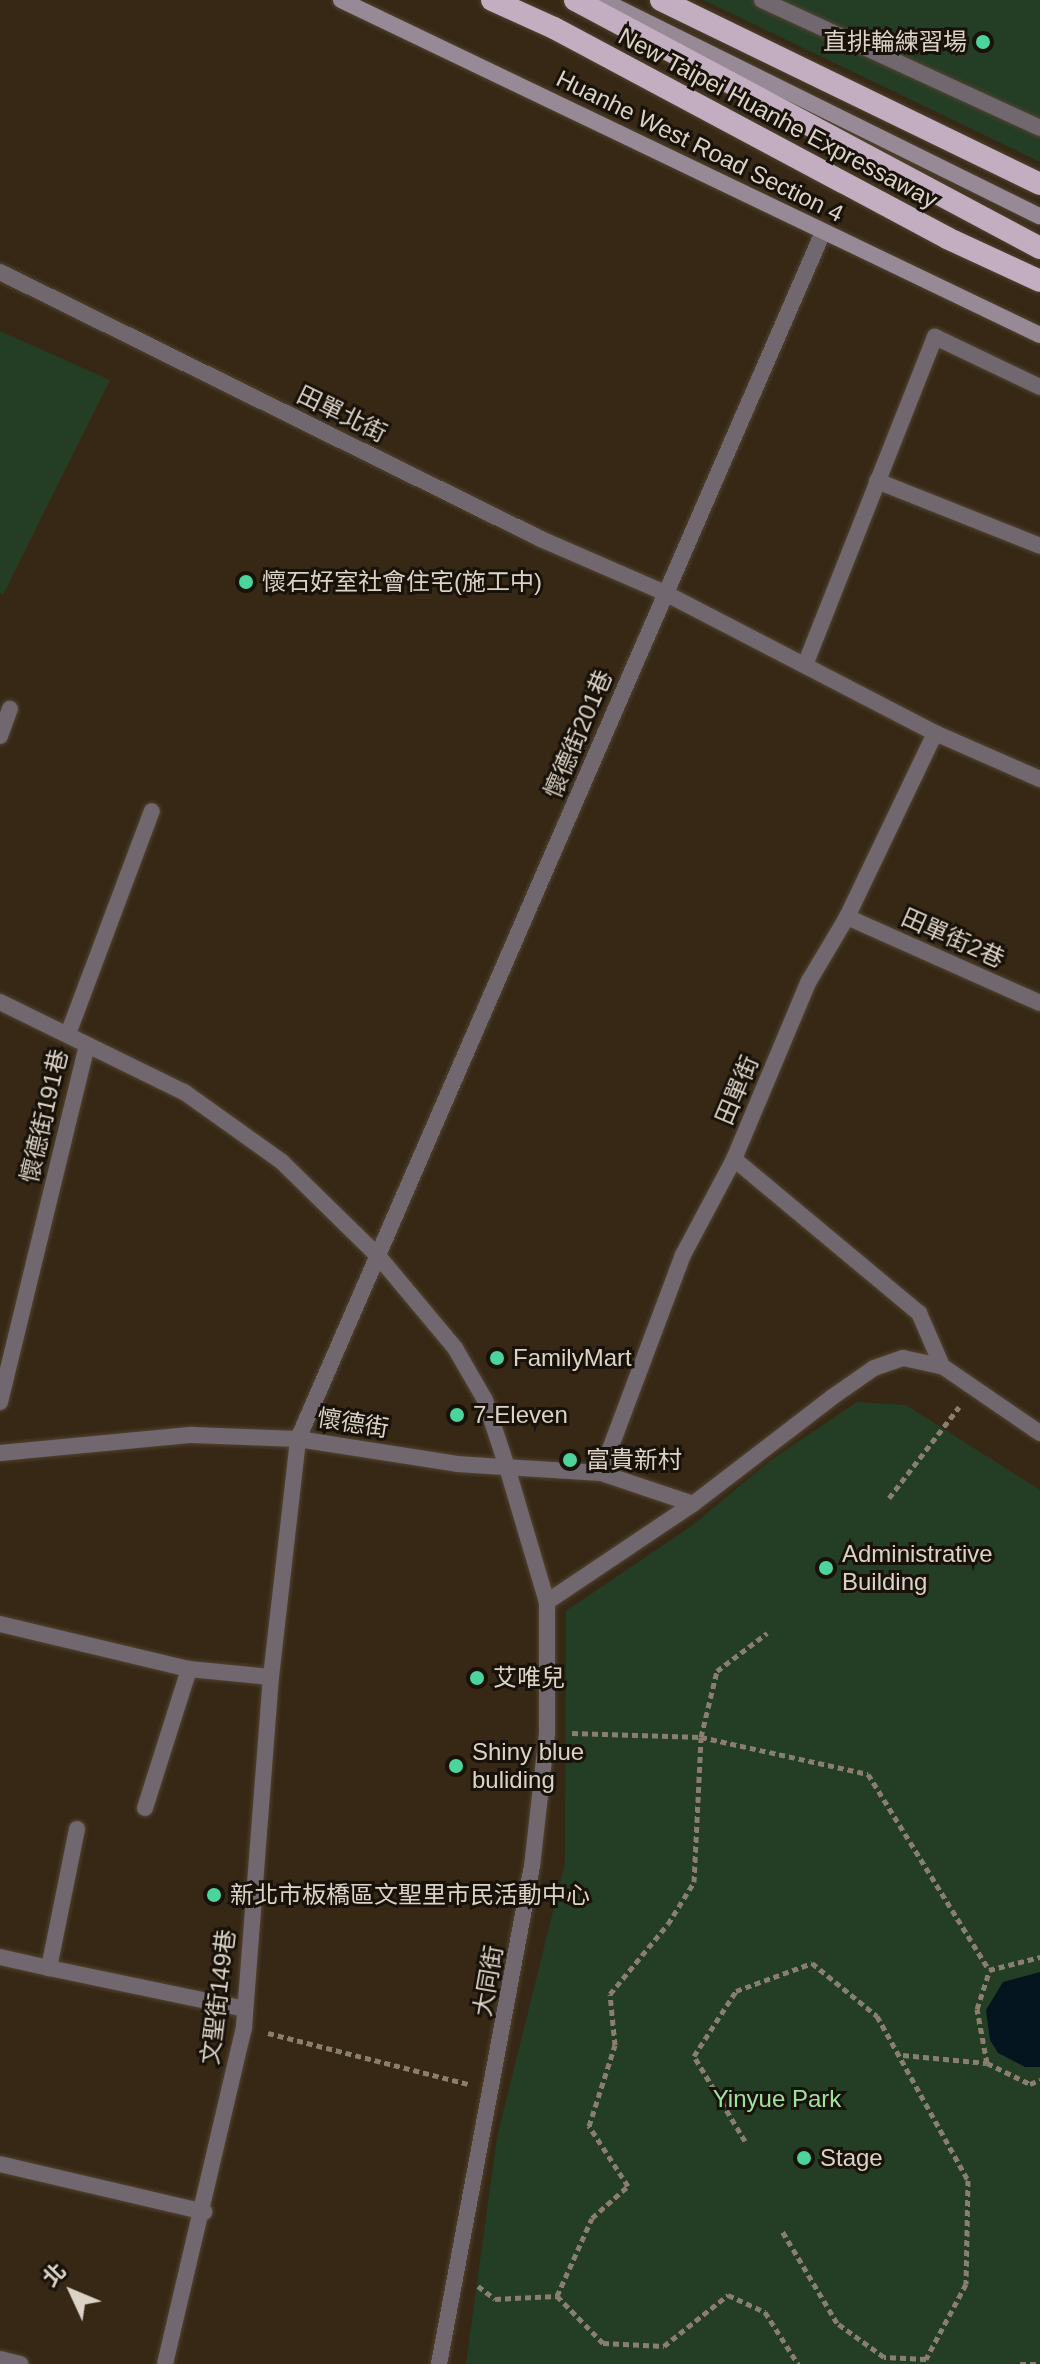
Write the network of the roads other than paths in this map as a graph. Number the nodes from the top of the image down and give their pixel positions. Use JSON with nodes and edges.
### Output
{"nodes":[{"id":1,"x":341,"y":0,"type":"edge"},
{"id":2,"x":492,"y":0,"type":"edge"},
{"id":3,"x":575,"y":0,"type":"edge"},
{"id":4,"x":602,"y":0,"type":"edge"},
{"id":5,"x":661,"y":0,"type":"edge"},
{"id":6,"x":762,"y":0,"type":"edge"},
{"id":7,"x":1040,"y":128,"type":"edge"},
{"id":8,"x":1040,"y":184,"type":"edge"},
{"id":9,"x":1040,"y":216,"type":"edge"},
{"id":10,"x":823,"y":232,"type":"junction"},
{"id":11,"x":1040,"y":248,"type":"edge"},
{"id":12,"x":0,"y":272,"type":"edge"},
{"id":13,"x":1040,"y":281,"type":"edge"},
{"id":14,"x":1040,"y":335,"type":"edge"},
{"id":15,"x":1040,"y":387,"type":"edge"},
{"id":16,"x":877,"y":481,"type":"junction"},
{"id":17,"x":1040,"y":546,"type":"edge"},
{"id":18,"x":665,"y":593,"type":"junction"},
{"id":19,"x":805,"y":665,"type":"junction"},
{"id":20,"x":10,"y":709,"type":"dead end"},
{"id":21,"x":935,"y":733,"type":"junction"},
{"id":22,"x":0,"y":736,"type":"edge"},
{"id":23,"x":1040,"y":779,"type":"edge"},
{"id":24,"x":152,"y":811,"type":"dead end"},
{"id":25,"x":847,"y":917,"type":"junction"},
{"id":26,"x":0,"y":1002,"type":"edge"},
{"id":27,"x":1040,"y":1003,"type":"edge"},
{"id":28,"x":68,"y":1034,"type":"junction"},
{"id":29,"x":87,"y":1046,"type":"junction"},
{"id":30,"x":734,"y":1159,"type":"junction"},
{"id":31,"x":379,"y":1257,"type":"junction"},
{"id":32,"x":942,"y":1366,"type":"junction"},
{"id":33,"x":0,"y":1402,"type":"edge"},
{"id":34,"x":1040,"y":1433,"type":"edge"},
{"id":35,"x":298,"y":1439,"type":"junction"},
{"id":36,"x":0,"y":1453,"type":"edge"},
{"id":37,"x":506,"y":1464,"type":"junction"},
{"id":38,"x":601,"y":1473,"type":"junction"},
{"id":39,"x":693,"y":1504,"type":"junction"},
{"id":40,"x":547,"y":1602,"type":"junction"},
{"id":41,"x":0,"y":1624,"type":"edge"},
{"id":42,"x":189,"y":1669,"type":"junction"},
{"id":43,"x":271,"y":1677,"type":"junction"},
{"id":44,"x":145,"y":1808,"type":"dead end"},
{"id":45,"x":77,"y":1829,"type":"dead end"},
{"id":46,"x":0,"y":1957,"type":"edge"},
{"id":47,"x":49,"y":1968,"type":"junction"},
{"id":48,"x":245,"y":2009,"type":"junction"},
{"id":49,"x":0,"y":2164,"type":"edge"},
{"id":50,"x":204,"y":2212,"type":"junction"},
{"id":51,"x":0,"y":2359,"type":"edge"},
{"id":52,"x":20,"y":2364,"type":"edge"},
{"id":53,"x":165,"y":2364,"type":"edge"},
{"id":54,"x":439,"y":2364,"type":"edge"}],
"edges":[{"from":1,"to":10,"type":"main road","name":"Huanhe West Road Section 4"},
{"from":2,"to":13,"type":"highway","name":"New Taipei Huanhe Expressaway"},
{"from":3,"to":11,"type":"highway"},
{"from":4,"to":9,"type":"main road"},
{"from":5,"to":8,"type":"highway","name":"New Taipei Huanhe Expressaway"},
{"from":6,"to":7,"type":"street"},
{"from":10,"to":14,"type":"main road","name":"Huanhe West Road Section 4"},
{"from":10,"to":18,"type":"street","name":"懷德街201巷"},
{"from":12,"to":18,"type":"street","name":"田單北街"},
{"from":15,"to":16,"type":"street"},
{"from":16,"to":17,"type":"street"},
{"from":16,"to":19,"type":"street"},
{"from":18,"to":19,"type":"street"},
{"from":18,"to":31,"type":"street","name":"懷德街201巷"},
{"from":19,"to":21,"type":"street"},
{"from":20,"to":22,"type":"street"},
{"from":21,"to":23,"type":"street"},
{"from":21,"to":25,"type":"street","name":"田單街"},
{"from":24,"to":28,"type":"street","name":"懷德街191巷"},
{"from":25,"to":27,"type":"street","name":"田單街2巷"},
{"from":25,"to":30,"type":"street","name":"田單街"},
{"from":26,"to":28,"type":"street"},
{"from":28,"to":29,"type":"street","name":"懷德街191巷"},
{"from":29,"to":31,"type":"street","name":"大同街"},
{"from":29,"to":33,"type":"street","name":"懷德街191巷"},
{"from":30,"to":32,"type":"street"},
{"from":30,"to":38,"type":"street","name":"田單街"},
{"from":31,"to":35,"type":"street","name":"懷德街201巷"},
{"from":31,"to":37,"type":"street","name":"大同街"},
{"from":32,"to":34,"type":"street"},
{"from":32,"to":39,"type":"street"},
{"from":35,"to":36,"type":"street","name":"懷德街"},
{"from":35,"to":37,"type":"street","name":"懷德街"},
{"from":35,"to":43,"type":"street","name":"文聖街149巷"},
{"from":37,"to":38,"type":"street","name":"懷德街"},
{"from":37,"to":40,"type":"street","name":"大同街"},
{"from":38,"to":39,"type":"street","name":"懷德街"},
{"from":39,"to":40,"type":"street"},
{"from":40,"to":54,"type":"street","name":"大同街"},
{"from":41,"to":42,"type":"street"},
{"from":42,"to":43,"type":"street"},
{"from":42,"to":44,"type":"street"},
{"from":43,"to":48,"type":"street","name":"文聖街149巷"},
{"from":45,"to":47,"type":"street"},
{"from":46,"to":47,"type":"street"},
{"from":47,"to":48,"type":"street"},
{"from":48,"to":50,"type":"street","name":"文聖街149巷"},
{"from":49,"to":50,"type":"street"},
{"from":50,"to":53,"type":"street","name":"文聖街149巷"},
{"from":51,"to":52,"type":"street"}]}
